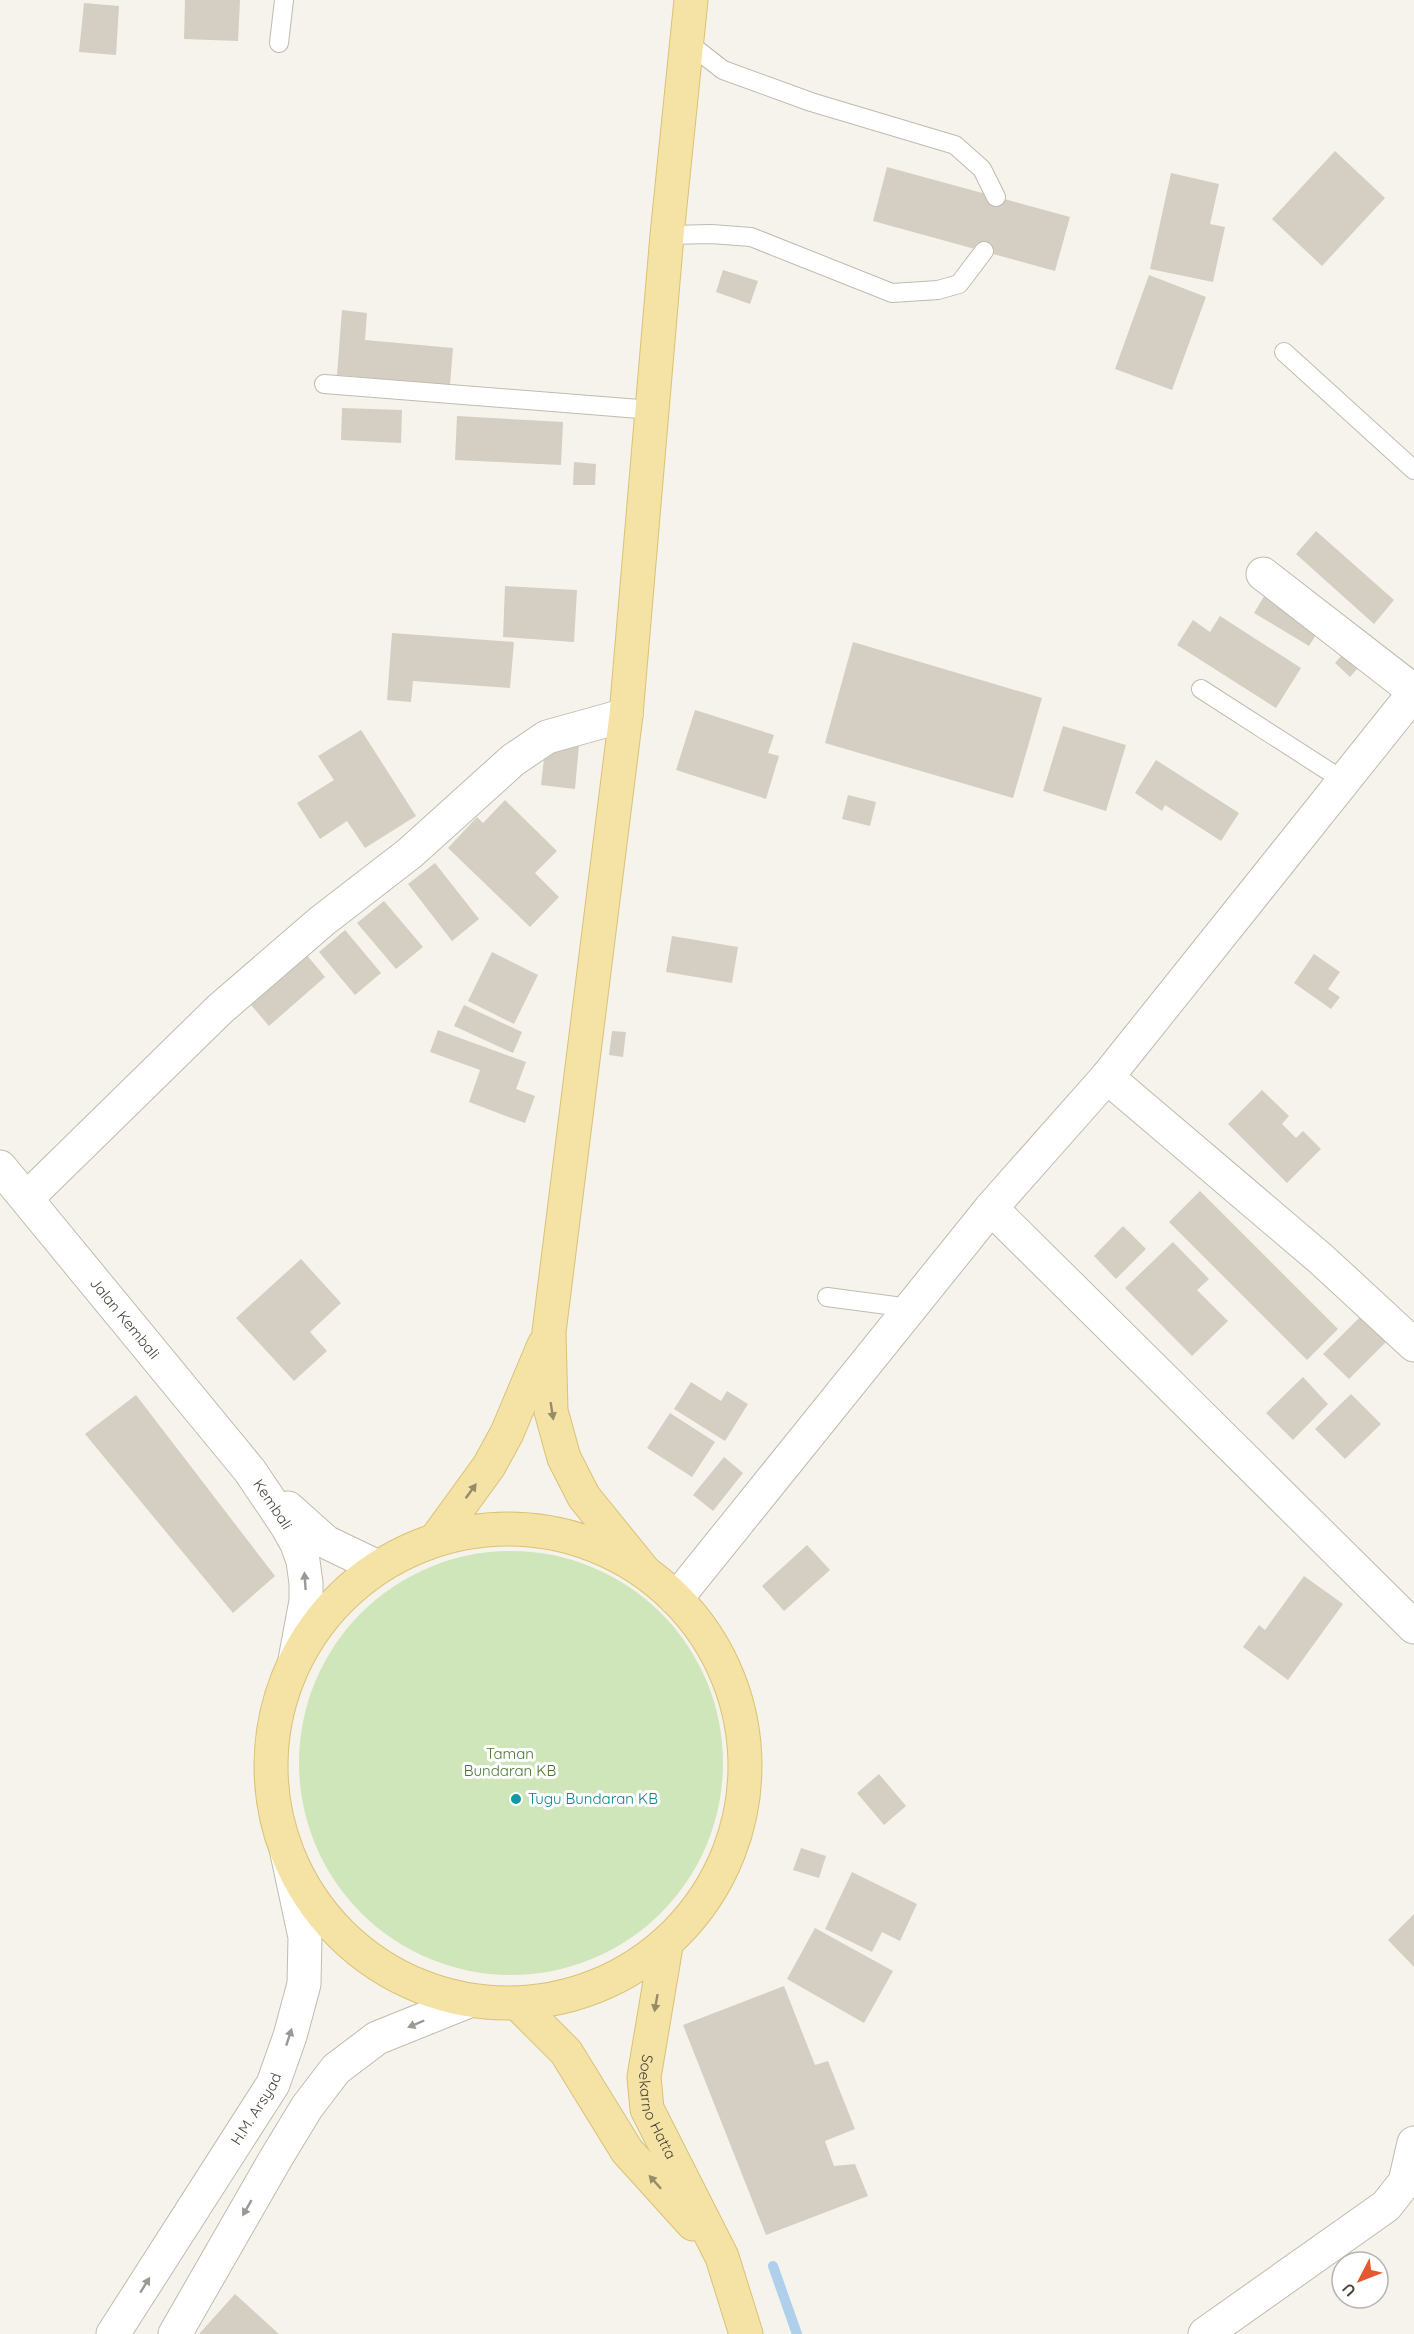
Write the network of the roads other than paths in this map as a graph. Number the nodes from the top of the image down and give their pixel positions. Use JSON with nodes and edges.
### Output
{"nodes":[{"id":1,"x":284,"y":0,"type":"edge"},
{"id":2,"x":692,"y":0,"type":"edge"},
{"id":3,"x":687,"y":42,"type":"junction"},
{"id":4,"x":279,"y":43,"type":"dead end"},
{"id":5,"x":996,"y":197,"type":"dead end"},
{"id":6,"x":667,"y":235,"type":"junction"},
{"id":7,"x":984,"y":251,"type":"dead end"},
{"id":8,"x":1284,"y":352,"type":"dead end"},
{"id":9,"x":324,"y":384,"type":"dead end"},
{"id":10,"x":652,"y":410,"type":"junction"},
{"id":11,"x":1414,"y":470,"type":"edge"},
{"id":12,"x":1263,"y":574,"type":"dead end"},
{"id":13,"x":1201,"y":689,"type":"dead end"},
{"id":14,"x":1414,"y":692,"type":"edge"},
{"id":15,"x":626,"y":715,"type":"junction"},
{"id":16,"x":1344,"y":781,"type":"junction"},
{"id":17,"x":1107,"y":1077,"type":"junction"},
{"id":18,"x":0,"y":1167,"type":"edge"},
{"id":19,"x":27,"y":1198,"type":"junction"},
{"id":20,"x":991,"y":1208,"type":"junction"},
{"id":21,"x":827,"y":1297,"type":"dead end"},
{"id":22,"x":910,"y":1308,"type":"junction"},
{"id":23,"x":549,"y":1332,"type":"junction"},
{"id":24,"x":1414,"y":1345,"type":"edge"},
{"id":25,"x":250,"y":1471,"type":"junction"},
{"id":26,"x":436,"y":1539,"type":"junction"},
{"id":27,"x":378,"y":1567,"type":"junction"},
{"id":28,"x":644,"y":1571,"type":"junction"},
{"id":29,"x":676,"y":1599,"type":"junction"},
{"id":30,"x":1414,"y":1627,"type":"edge"},
{"id":31,"x":295,"y":1660,"type":"junction"},
{"id":32,"x":287,"y":1853,"type":"junction"},
{"id":33,"x":666,"y":1946,"type":"junction"},
{"id":34,"x":470,"y":2001,"type":"junction"},
{"id":35,"x":519,"y":2004,"type":"junction"},
{"id":36,"x":1414,"y":2143,"type":"edge"},
{"id":37,"x":722,"y":2257,"type":"junction"},
{"id":38,"x":113,"y":2334,"type":"edge"},
{"id":39,"x":175,"y":2334,"type":"edge"},
{"id":40,"x":747,"y":2334,"type":"edge"},
{"id":41,"x":1205,"y":2334,"type":"edge"}],
"edges":[{"from":1,"to":4,"type":"lane"},
{"from":2,"to":3,"type":"main road"},
{"from":3,"to":5,"type":"lane"},
{"from":3,"to":6,"type":"main road"},
{"from":6,"to":7,"type":"lane"},
{"from":6,"to":10,"type":"main road"},
{"from":8,"to":11,"type":"lane"},
{"from":9,"to":10,"type":"lane"},
{"from":10,"to":15,"type":"main road"},
{"from":12,"to":14,"type":"street"},
{"from":13,"to":16,"type":"lane"},
{"from":14,"to":16,"type":"street"},
{"from":15,"to":19,"type":"street"},
{"from":15,"to":23,"type":"main road"},
{"from":16,"to":17,"type":"street"},
{"from":17,"to":20,"type":"street"},
{"from":17,"to":24,"type":"street"},
{"from":18,"to":19,"type":"street","name":"Jalan Kembali"},
{"from":19,"to":25,"type":"street","name":"Jalan Kembali"},
{"from":20,"to":22,"type":"street"},
{"from":20,"to":30,"type":"street"},
{"from":21,"to":22,"type":"lane"},
{"from":22,"to":29,"type":"street"},
{"from":26,"to":23,"type":"main road","one_way":true},
{"from":23,"to":28,"type":"main road","one_way":true},
{"from":25,"to":27,"type":"street","name":"Kembali"},
{"from":31,"to":25,"type":"street","name":"Kembali","one_way":true},
{"from":26,"to":27,"type":"main road"},
{"from":26,"to":28,"type":"main road"},
{"from":27,"to":31,"type":"main road"},
{"from":28,"to":29,"type":"main road"},
{"from":29,"to":33,"type":"main road"},
{"from":31,"to":32,"type":"main road"},
{"from":32,"to":34,"type":"main road"},
{"from":38,"to":32,"type":"street","name":"H.M. Arsyad","one_way":true},
{"from":33,"to":35,"type":"main road"},
{"from":33,"to":37,"type":"main road","name":"Soekarno Hatta","one_way":true},
{"from":34,"to":35,"type":"main road"},
{"from":34,"to":39,"type":"street","one_way":true},
{"from":37,"to":35,"type":"main road","name":"Soekarno Hatta","one_way":true},
{"from":36,"to":41,"type":"street"},
{"from":37,"to":40,"type":"main road","name":"Soekarno Hatta"}]}
